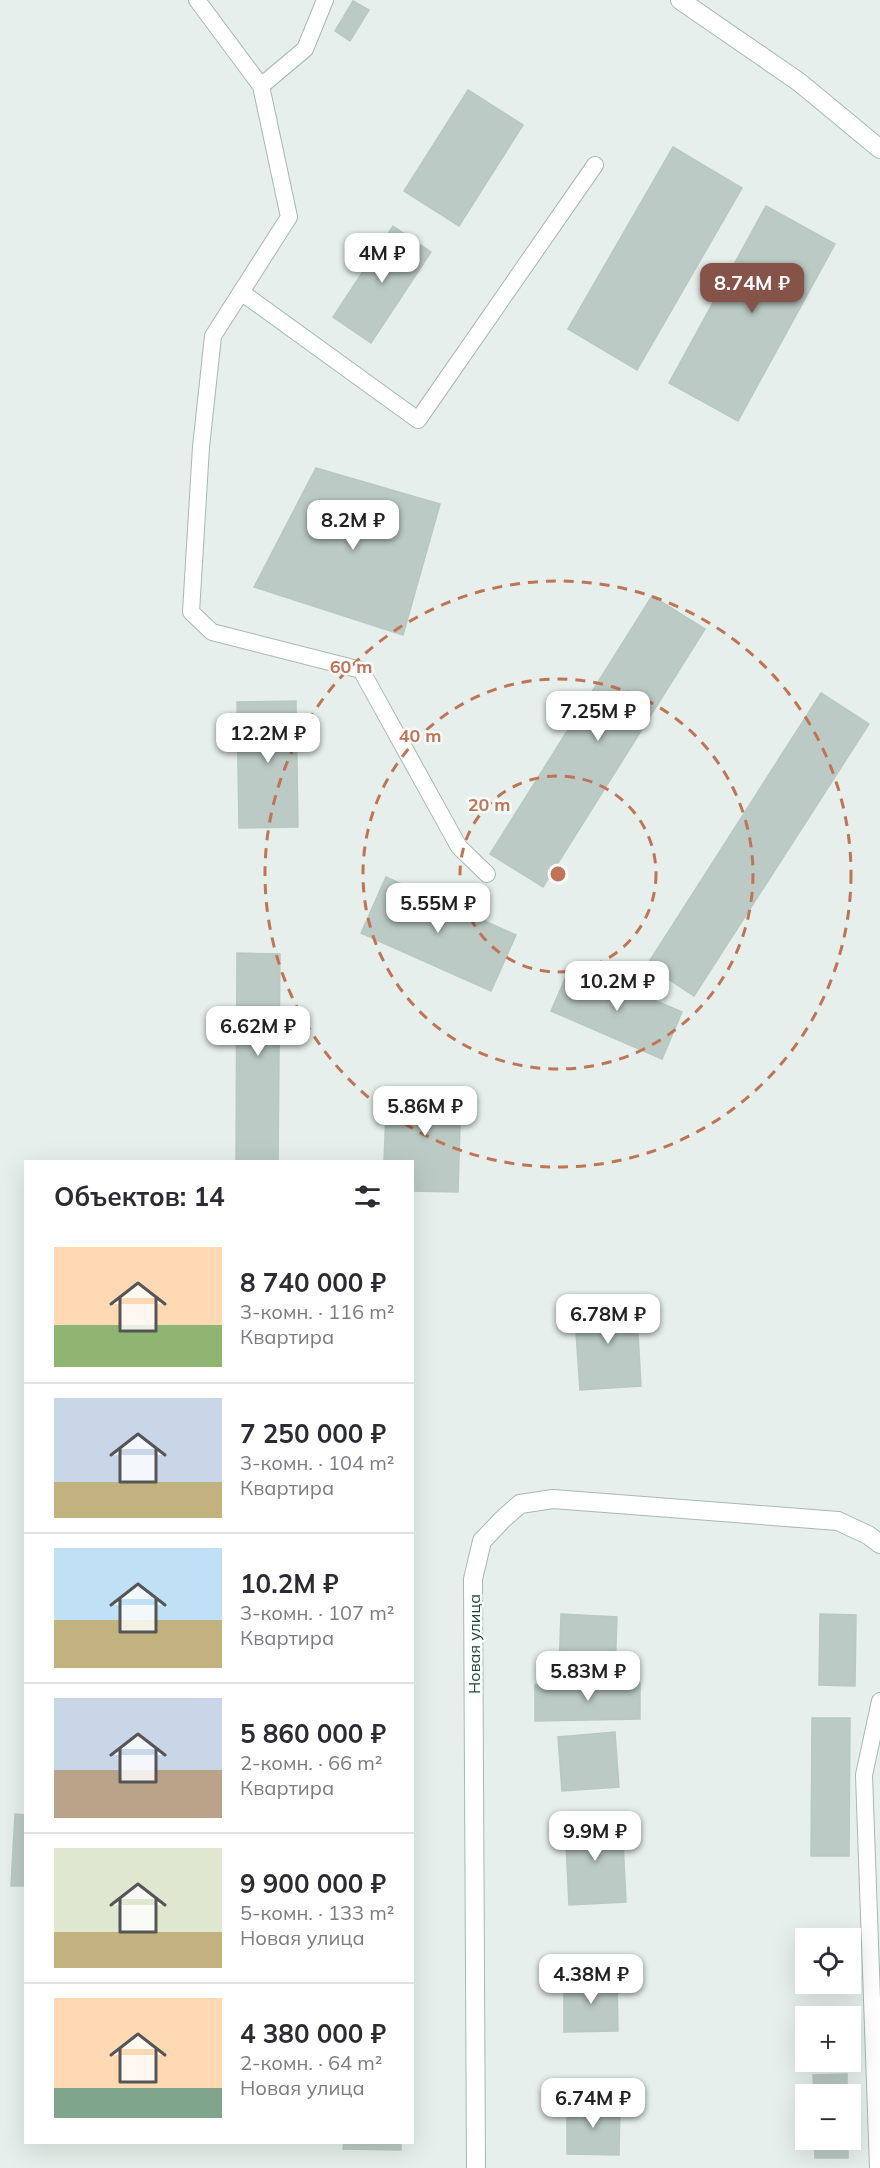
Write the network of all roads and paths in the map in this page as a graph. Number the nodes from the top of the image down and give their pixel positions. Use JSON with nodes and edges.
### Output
{"nodes":[{"id":1,"x":198,"y":0,"type":"edge"},
{"id":2,"x":325,"y":0,"type":"edge"},
{"id":3,"x":680,"y":0,"type":"edge"},
{"id":4,"x":261,"y":86,"type":"junction"},
{"id":5,"x":880,"y":149,"type":"edge"},
{"id":6,"x":595,"y":165,"type":"dead end"},
{"id":7,"x":241,"y":292,"type":"junction"},
{"id":8,"x":487,"y":874,"type":"dead end"},
{"id":9,"x":880,"y":1544,"type":"edge"},
{"id":10,"x":880,"y":1701,"type":"edge"},
{"id":11,"x":476,"y":2168,"type":"edge"},
{"id":12,"x":878,"y":2168,"type":"edge"}],
"edges":[{"from":1,"to":4,"type":"lane"},
{"from":2,"to":4,"type":"lane"},
{"from":3,"to":5,"type":"street"},
{"from":4,"to":7,"type":"lane"},
{"from":6,"to":7,"type":"lane"},
{"from":7,"to":8,"type":"lane"},
{"from":9,"to":11,"type":"street","name":"Новая улица"},
{"from":10,"to":12,"type":"lane"}]}
